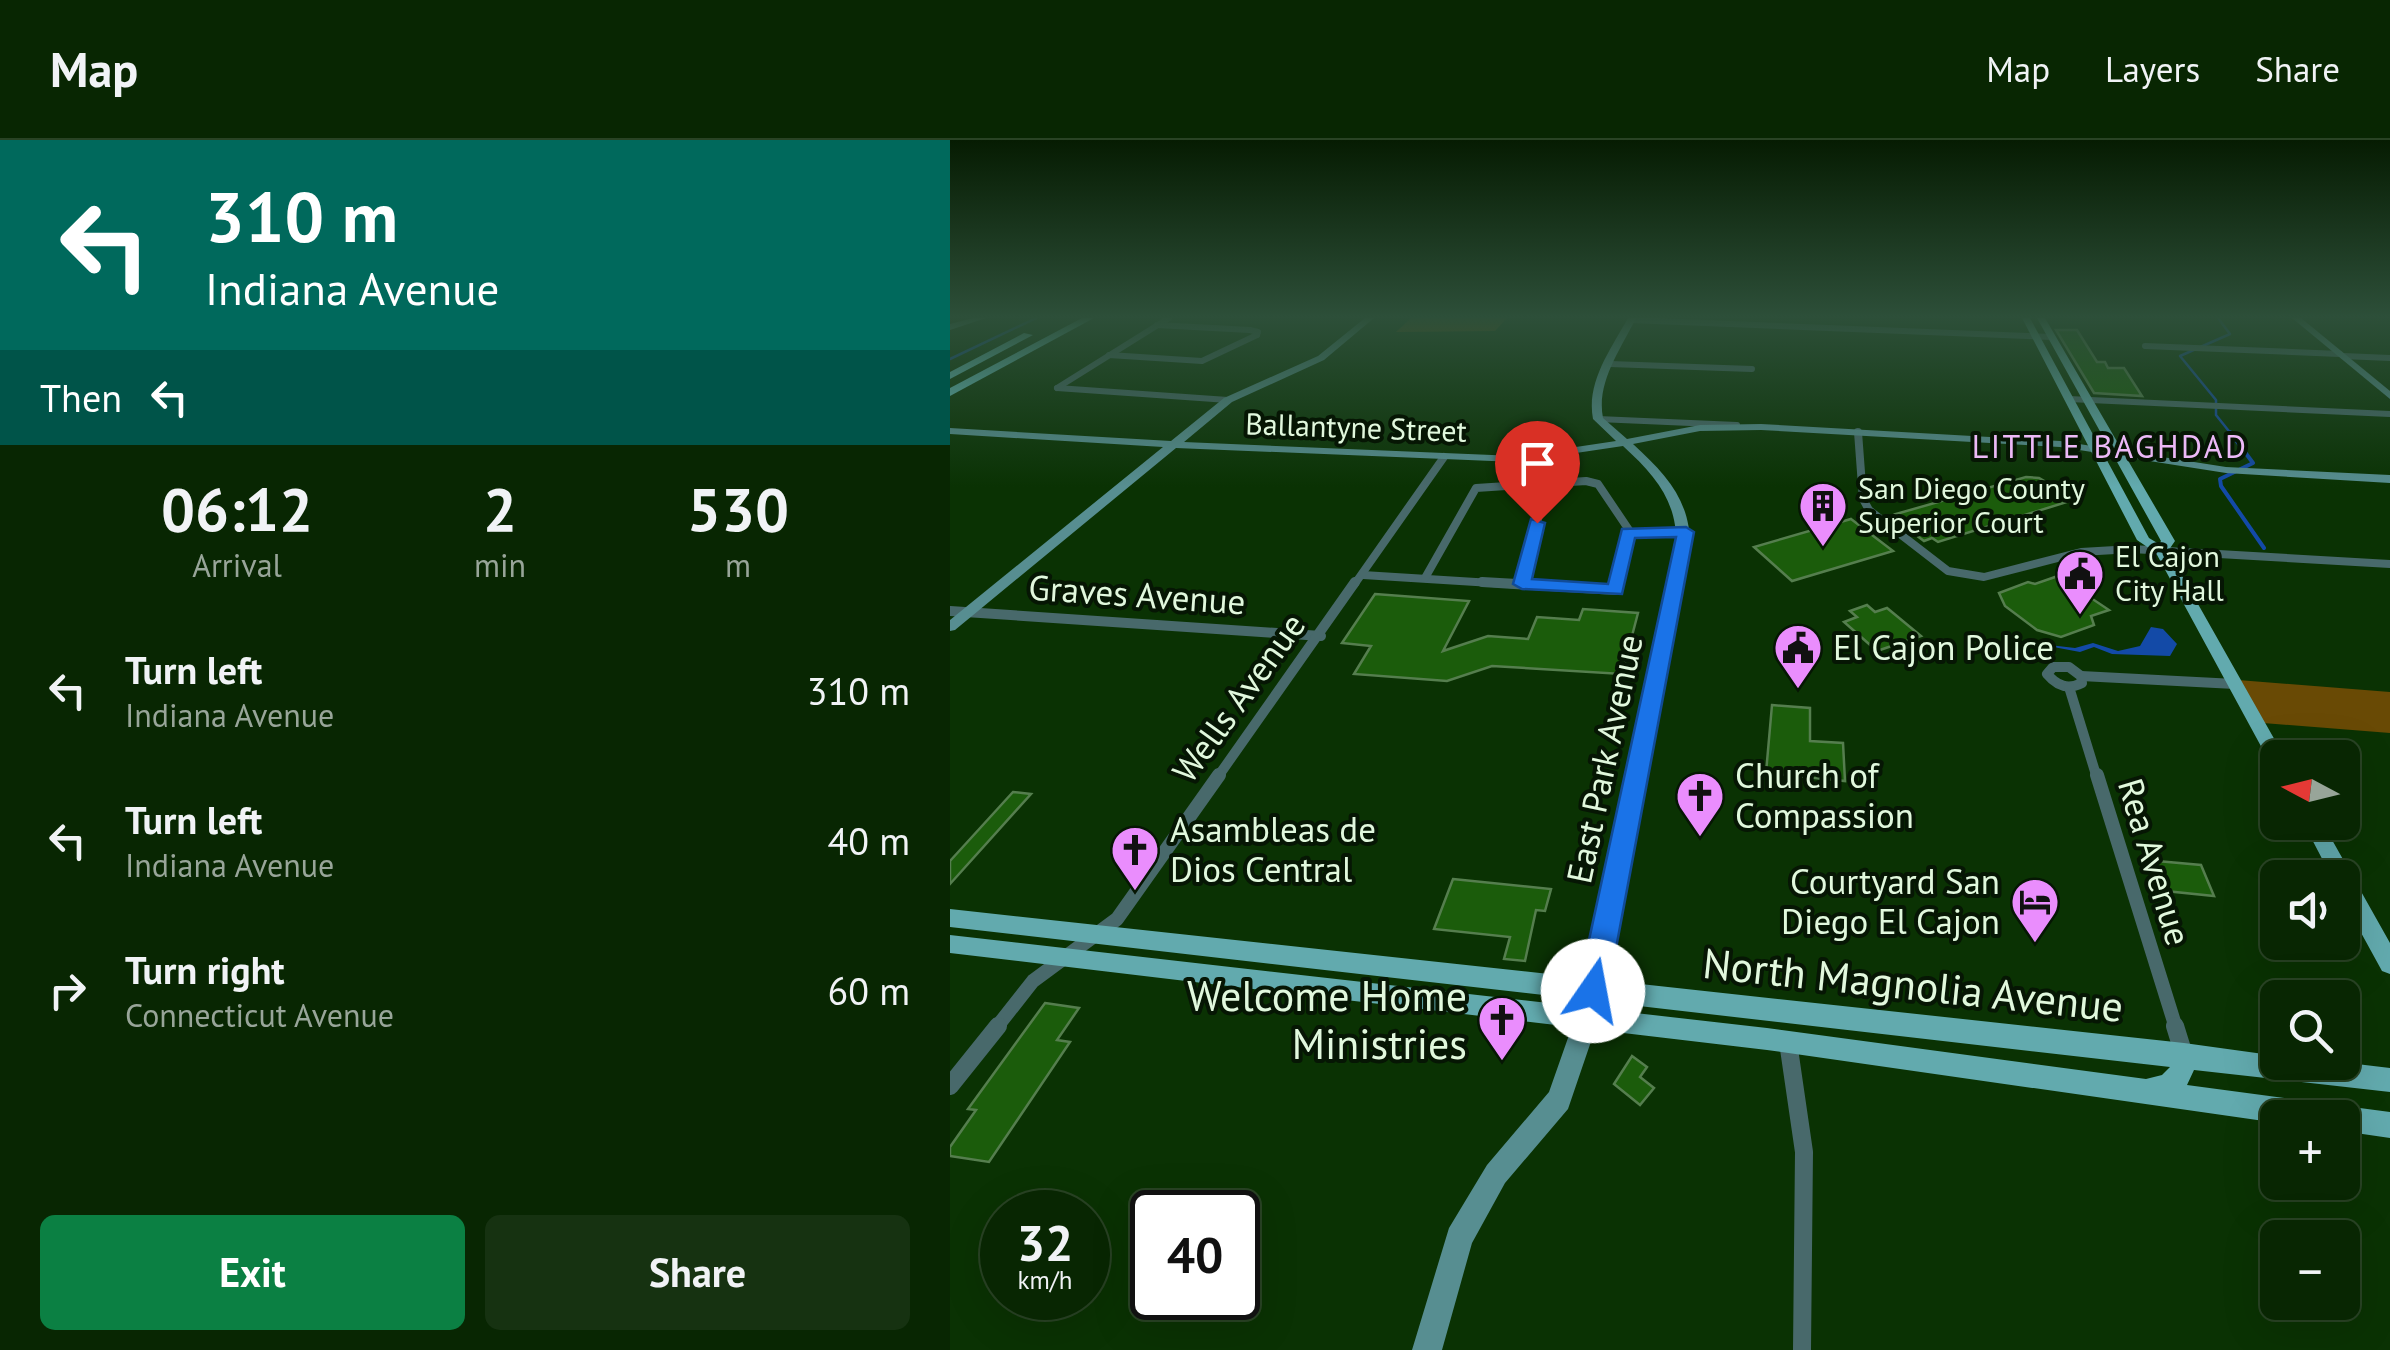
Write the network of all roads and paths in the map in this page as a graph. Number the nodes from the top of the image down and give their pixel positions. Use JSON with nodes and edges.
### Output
{"nodes":[{"id":1,"x":983,"y":374,"type":"edge"},
{"id":2,"x":1078,"y":374,"type":"edge"},
{"id":3,"x":1285,"y":374,"type":"edge"},
{"id":4,"x":1606,"y":374,"type":"edge"},
{"id":5,"x":2056,"y":374,"type":"edge"},
{"id":6,"x":2073,"y":374,"type":"edge"},
{"id":7,"x":2364,"y":374,"type":"edge"},
{"id":8,"x":950,"y":392,"type":"edge"},
{"id":9,"x":2390,"y":396,"type":"edge"},
{"id":10,"x":2069,"y":399,"type":"junction"},
{"id":11,"x":1228,"y":400,"type":"junction"},
{"id":12,"x":2088,"y":400,"type":"junction"},
{"id":13,"x":2390,"y":414,"type":"edge"},
{"id":14,"x":1598,"y":418,"type":"junction"},
{"id":15,"x":1761,"y":426,"type":"junction"},
{"id":16,"x":950,"y":432,"type":"edge"},
{"id":17,"x":1858,"y":432,"type":"junction"},
{"id":18,"x":1625,"y":443,"type":"junction"},
{"id":19,"x":1172,"y":445,"type":"junction"},
{"id":20,"x":2094,"y":449,"type":"junction"},
{"id":21,"x":2116,"y":452,"type":"junction"},
{"id":22,"x":1444,"y":457,"type":"junction"},
{"id":23,"x":2390,"y":479,"type":"edge"},
{"id":24,"x":1542,"y":507,"type":"dead end"},
{"id":25,"x":1686,"y":532,"type":"junction"},
{"id":26,"x":1628,"y":533,"type":"junction"},
{"id":27,"x":2162,"y":551,"type":"junction"},
{"id":28,"x":2390,"y":564,"type":"edge"},
{"id":29,"x":1363,"y":575,"type":"junction"},
{"id":30,"x":1425,"y":578,"type":"junction"},
{"id":31,"x":1522,"y":584,"type":"junction"},
{"id":32,"x":950,"y":611,"type":"edge"},
{"id":33,"x":968,"y":612,"type":"junction"},
{"id":34,"x":950,"y":627,"type":"edge"},
{"id":35,"x":1321,"y":636,"type":"junction"},
{"id":36,"x":2082,"y":676,"type":"junction"},
{"id":37,"x":2235,"y":684,"type":"junction"},
{"id":38,"x":2069,"y":687,"type":"junction"},
{"id":39,"x":2266,"y":740,"type":"edge"},
{"id":40,"x":2360,"y":910,"type":"edge"},
{"id":41,"x":950,"y":918,"type":"edge"},
{"id":42,"x":1096,"y":935,"type":"junction"},
{"id":43,"x":950,"y":944,"type":"edge"},
{"id":44,"x":1065,"y":957,"type":"junction"},
{"id":45,"x":2390,"y":964,"type":"edge"},
{"id":46,"x":1590,"y":1004,"type":"junction"},
{"id":47,"x":1930,"y":1028,"type":"junction"},
{"id":48,"x":1788,"y":1042,"type":"junction"},
{"id":49,"x":2184,"y":1055,"type":"junction"},
{"id":50,"x":1932,"y":1064,"type":"junction"},
{"id":51,"x":2390,"y":1080,"type":"edge"},
{"id":52,"x":950,"y":1086,"type":"edge"},
{"id":53,"x":2140,"y":1092,"type":"junction"},
{"id":54,"x":2260,"y":1108,"type":"edge"},
{"id":55,"x":2360,"y":1120,"type":"edge"},
{"id":56,"x":2390,"y":1124,"type":"edge"},
{"id":57,"x":1426,"y":1350,"type":"edge"},
{"id":58,"x":1802,"y":1350,"type":"edge"}],
"edges":[{"from":1,"to":8,"type":"highway"},
{"from":2,"to":11,"type":"street"},
{"from":3,"to":11,"type":"street"},
{"from":4,"to":14,"type":"street"},
{"from":5,"to":10,"type":"main road"},
{"from":6,"to":12,"type":"main road"},
{"from":7,"to":9,"type":"street"},
{"from":10,"to":12,"type":"street"},
{"from":10,"to":20,"type":"main road"},
{"from":11,"to":19,"type":"street"},
{"from":12,"to":13,"type":"street"},
{"from":12,"to":21,"type":"main road"},
{"from":14,"to":15,"type":"street"},
{"from":14,"to":18,"type":"street"},
{"from":15,"to":17,"type":"street","name":"Ballantyne Street"},
{"from":15,"to":18,"type":"street","name":"Ballantyne Street"},
{"from":16,"to":19,"type":"street","name":"Ballantyne Street"},
{"from":17,"to":20,"type":"street","name":"Ballantyne Street"},
{"from":17,"to":27,"type":"street"},
{"from":18,"to":22,"type":"street","name":"Ballantyne Street"},
{"from":18,"to":25,"type":"street"},
{"from":19,"to":22,"type":"street","name":"Ballantyne Street"},
{"from":19,"to":33,"type":"street"},
{"from":20,"to":21,"type":"street","name":"Ballantyne Street"},
{"from":20,"to":27,"type":"main road"},
{"from":21,"to":23,"type":"street","name":"Ballantyne Street"},
{"from":21,"to":27,"type":"main road"},
{"from":22,"to":29,"type":"street","name":"Wells Avenue"},
{"from":24,"to":31,"type":"street"},
{"from":25,"to":26,"type":"street"},
{"from":25,"to":46,"type":"street","name":"East Park Avenue"},
{"from":26,"to":30,"type":"street"},
{"from":26,"to":31,"type":"street"},
{"from":27,"to":28,"type":"street"},
{"from":27,"to":37,"type":"main road"},
{"from":29,"to":30,"type":"street"},
{"from":29,"to":35,"type":"street","name":"Wells Avenue"},
{"from":30,"to":31,"type":"street"},
{"from":32,"to":33,"type":"street","name":"Graves Avenue"},
{"from":33,"to":34,"type":"street"},
{"from":33,"to":35,"type":"street","name":"Graves Avenue"},
{"from":35,"to":42,"type":"street","name":"Wells Avenue"},
{"from":36,"to":37,"type":"street"},
{"from":36,"to":38,"type":"street"},
{"from":36,"to":38,"type":"street","name":"Rea Avenue"},
{"from":37,"to":39,"type":"main road"},
{"from":38,"to":49,"type":"street","name":"Rea Avenue"},
{"from":40,"to":45,"type":"main road"},
{"from":41,"to":42,"type":"main road","name":"North Magnolia Avenue"},
{"from":42,"to":44,"type":"street","name":"Wells Avenue"},
{"from":42,"to":46,"type":"main road","name":"North Magnolia Avenue"},
{"from":43,"to":44,"type":"main road","name":"North Magnolia Avenue"},
{"from":44,"to":46,"type":"main road","name":"North Magnolia Avenue"},
{"from":44,"to":52,"type":"street","name":"Wells Avenue"},
{"from":46,"to":47,"type":"main road","name":"North Magnolia Avenue"},
{"from":46,"to":48,"type":"main road","name":"North Magnolia Avenue"},
{"from":46,"to":57,"type":"street","name":"East Park Avenue"},
{"from":47,"to":49,"type":"main road","name":"North Magnolia Avenue"},
{"from":47,"to":50,"type":"main road"},
{"from":48,"to":50,"type":"main road","name":"North Magnolia Avenue"},
{"from":48,"to":58,"type":"street"},
{"from":49,"to":51,"type":"main road","name":"North Magnolia Avenue"},
{"from":49,"to":53,"type":"main road"},
{"from":50,"to":53,"type":"main road","name":"North Magnolia Avenue"},
{"from":53,"to":54,"type":"main road","name":"North Magnolia Avenue"},
{"from":55,"to":56,"type":"main road"}]}
